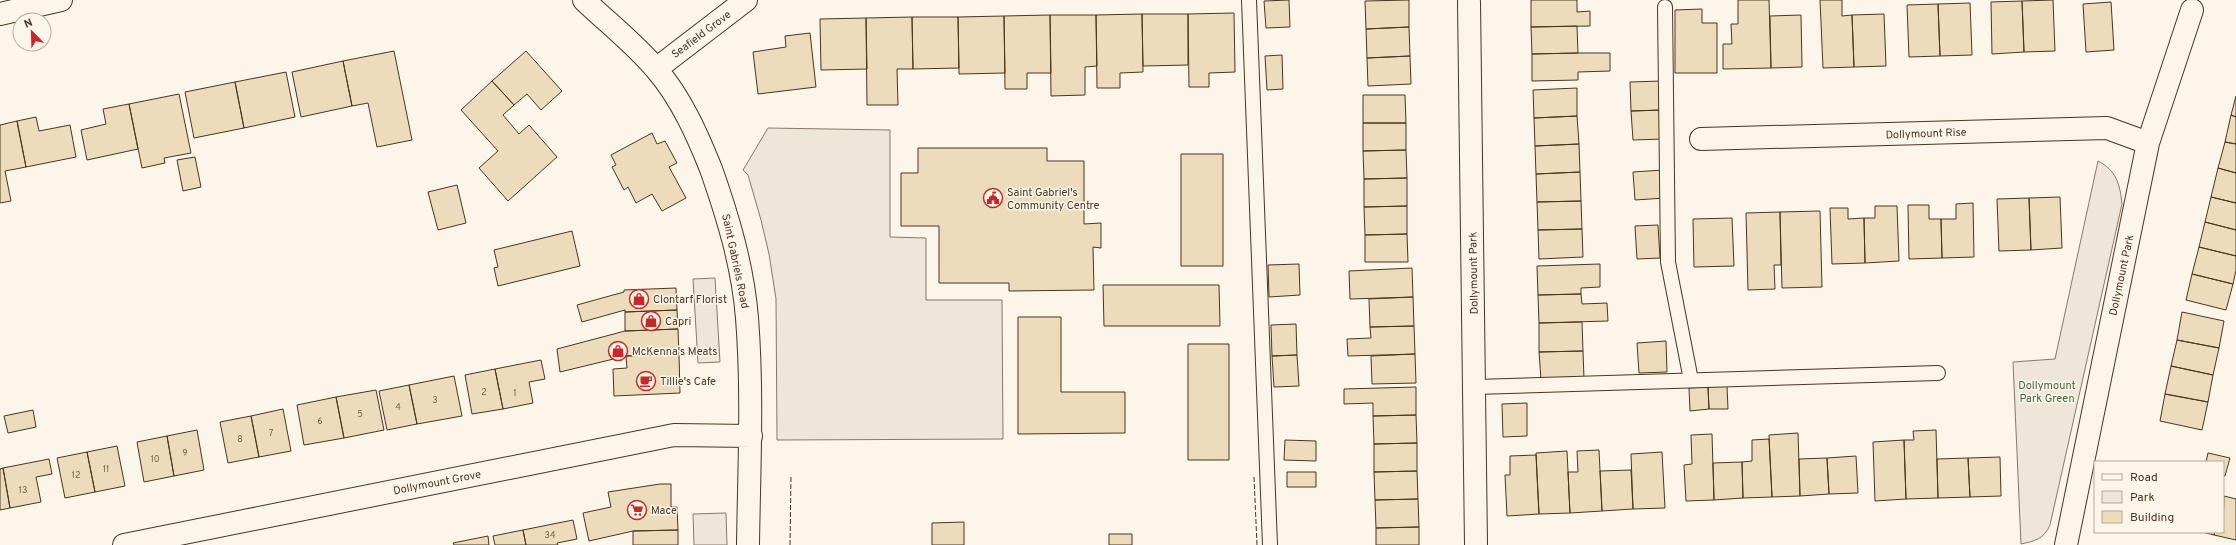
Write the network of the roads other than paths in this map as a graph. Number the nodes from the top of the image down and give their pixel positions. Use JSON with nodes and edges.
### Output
{"nodes":[{"id":1,"x":61,"y":0,"type":"edge"},
{"id":2,"x":584,"y":0,"type":"edge"},
{"id":3,"x":746,"y":0,"type":"edge"},
{"id":4,"x":1250,"y":0,"type":"edge"},
{"id":5,"x":1468,"y":2,"type":"dead end"},
{"id":6,"x":1665,"y":7,"type":"dead end"},
{"id":7,"x":2192,"y":10,"type":"dead end"},
{"id":8,"x":0,"y":14,"type":"edge"},
{"id":9,"x":656,"y":69,"type":"junction"},
{"id":10,"x":1701,"y":139,"type":"dead end"},
{"id":11,"x":2148,"y":143,"type":"junction"},
{"id":12,"x":1938,"y":373,"type":"dead end"},
{"id":13,"x":1691,"y":380,"type":"junction"},
{"id":14,"x":1475,"y":387,"type":"junction"},
{"id":15,"x":751,"y":436,"type":"junction"},
{"id":16,"x":124,"y":545,"type":"edge"},
{"id":17,"x":748,"y":545,"type":"edge"},
{"id":18,"x":1270,"y":545,"type":"edge"},
{"id":19,"x":1476,"y":545,"type":"edge"},
{"id":20,"x":2066,"y":545,"type":"edge"}],
"edges":[{"from":1,"to":8,"type":"street"},
{"from":2,"to":9,"type":"street","name":"Saint Gabriels Road"},
{"from":3,"to":9,"type":"street","name":"Seafield Grove"},
{"from":4,"to":18,"type":"lane"},
{"from":5,"to":14,"type":"street","name":"Dollymount Park"},
{"from":6,"to":13,"type":"lane"},
{"from":7,"to":11,"type":"street","name":"Dollymount Park"},
{"from":9,"to":15,"type":"street","name":"Saint Gabriels Road"},
{"from":10,"to":11,"type":"street","name":"Dollymount Rise"},
{"from":11,"to":20,"type":"street","name":"Dollymount Park"},
{"from":12,"to":13,"type":"lane"},
{"from":13,"to":14,"type":"lane"},
{"from":14,"to":19,"type":"street","name":"Dollymount Park"},
{"from":15,"to":16,"type":"street","name":"Dollymount Grove"},
{"from":15,"to":17,"type":"street","name":"Saint Gabriels Road"}]}
